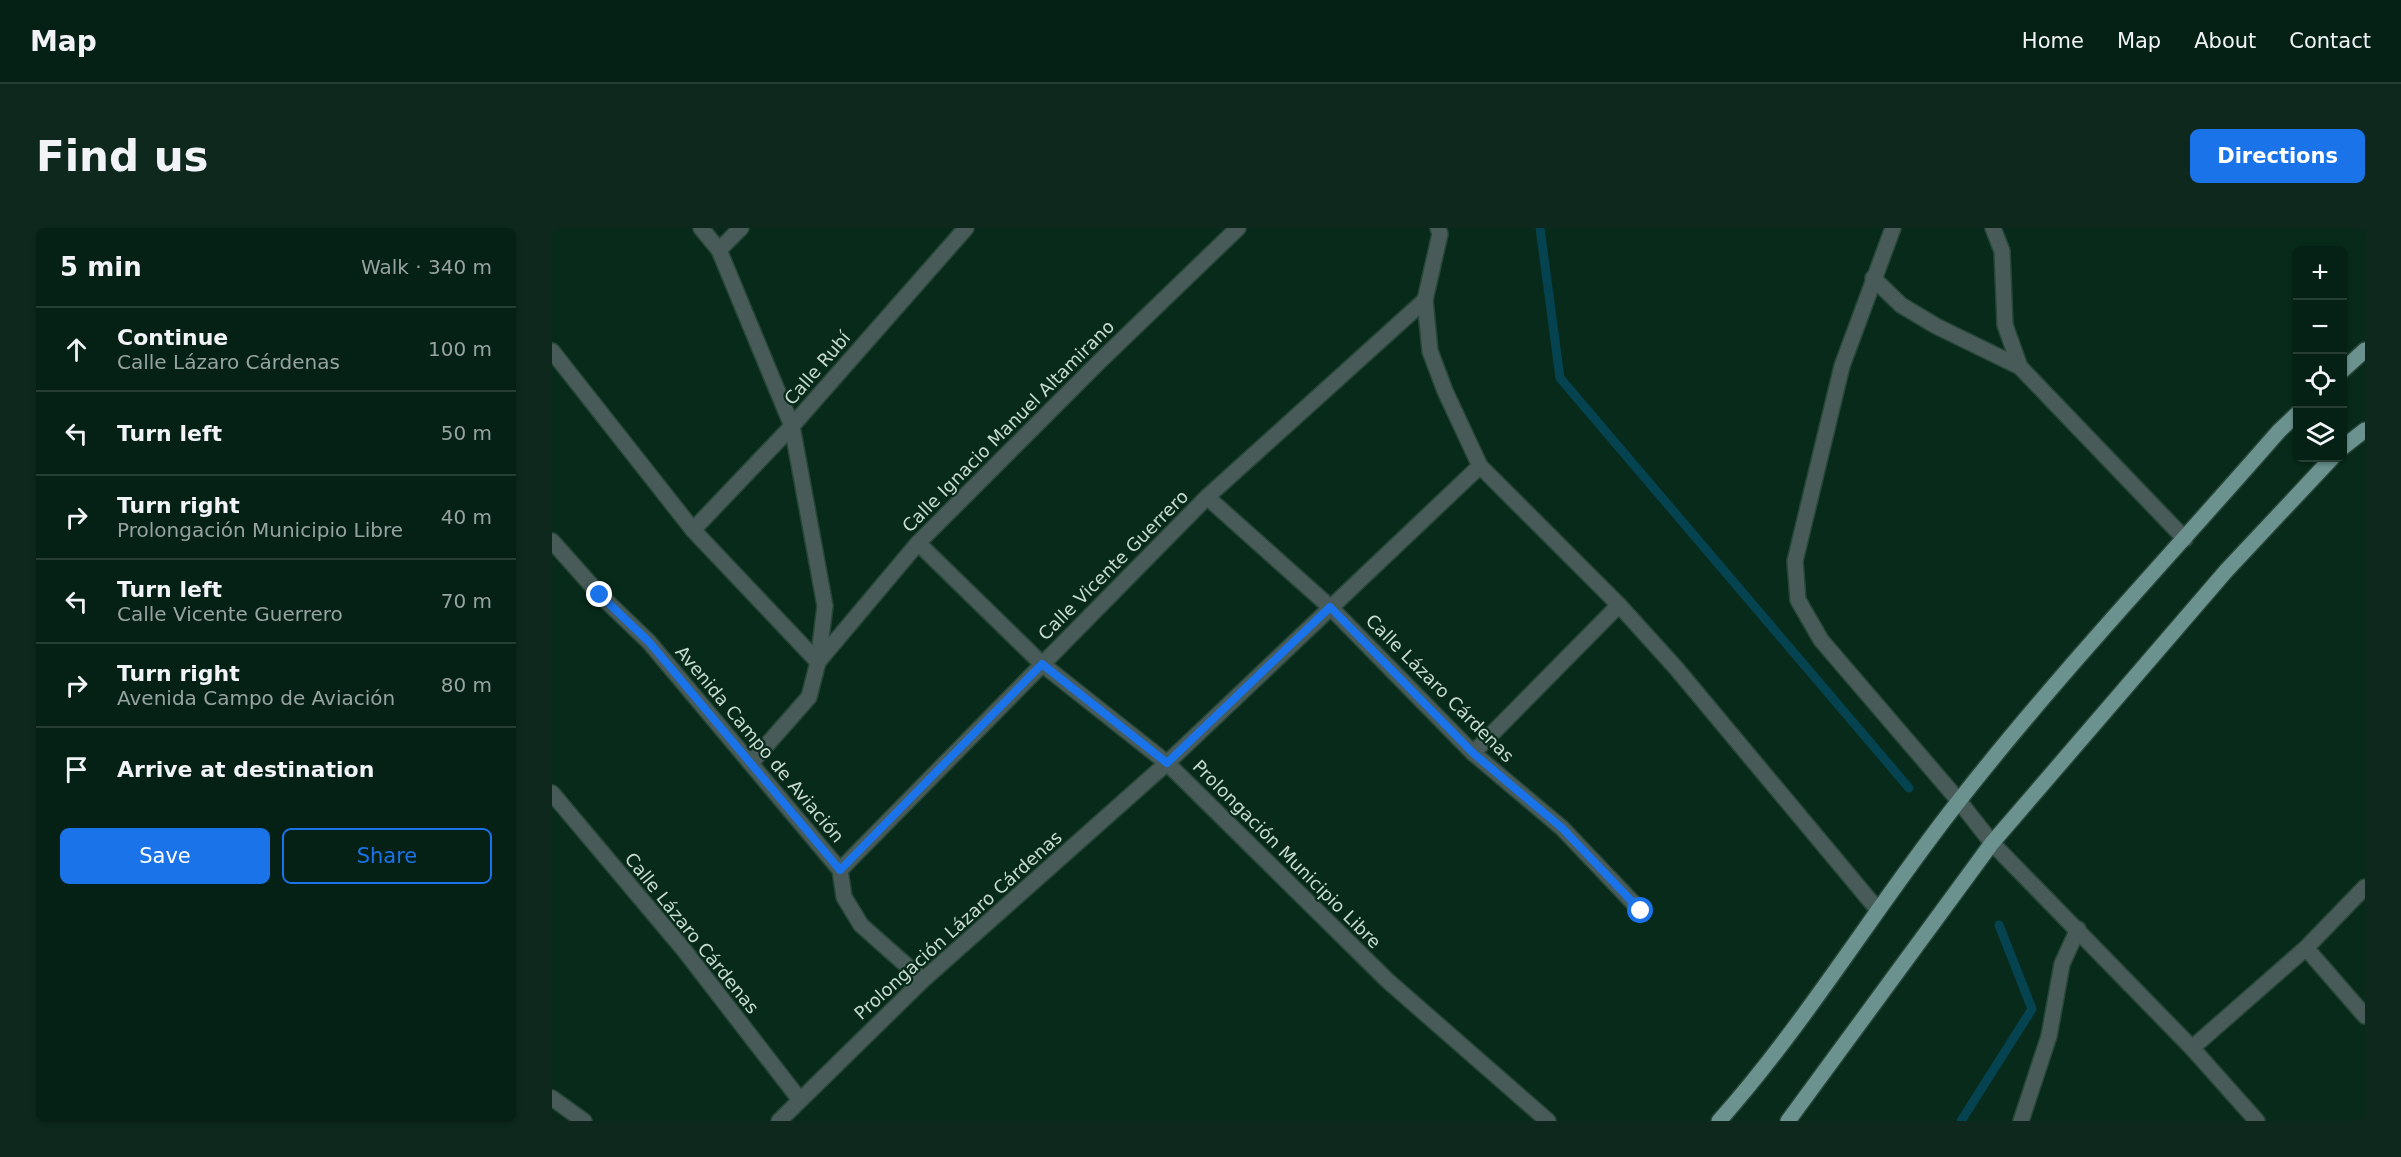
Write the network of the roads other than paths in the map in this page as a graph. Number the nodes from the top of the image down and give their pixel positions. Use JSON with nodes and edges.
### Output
{"nodes":[{"id":1,"x":701,"y":228,"type":"edge"},
{"id":2,"x":741,"y":228,"type":"edge"},
{"id":3,"x":966,"y":228,"type":"edge"},
{"id":4,"x":1238,"y":228,"type":"edge"},
{"id":5,"x":1438,"y":228,"type":"edge"},
{"id":6,"x":1893,"y":228,"type":"edge"},
{"id":7,"x":1994,"y":228,"type":"edge"},
{"id":8,"x":719,"y":250,"type":"junction"},
{"id":9,"x":1873,"y":278,"type":"junction"},
{"id":10,"x":1425,"y":300,"type":"junction"},
{"id":11,"x":2365,"y":350,"type":"edge"},
{"id":12,"x":552,"y":351,"type":"edge"},
{"id":13,"x":2020,"y":367,"type":"junction"},
{"id":14,"x":2347,"y":367,"type":"edge"},
{"id":15,"x":2293,"y":418,"type":"edge"},
{"id":16,"x":792,"y":426,"type":"junction"},
{"id":17,"x":2365,"y":430,"type":"edge"},
{"id":18,"x":2347,"y":445,"type":"edge"},
{"id":19,"x":2328,"y":462,"type":"edge"},
{"id":20,"x":1480,"y":466,"type":"junction"},
{"id":21,"x":1207,"y":497,"type":"junction"},
{"id":22,"x":693,"y":530,"type":"junction"},
{"id":23,"x":2185,"y":539,"type":"junction"},
{"id":24,"x":552,"y":541,"type":"edge"},
{"id":25,"x":918,"y":543,"type":"junction"},
{"id":26,"x":1619,"y":605,"type":"junction"},
{"id":27,"x":1330,"y":607,"type":"junction"},
{"id":28,"x":818,"y":663,"type":"junction"},
{"id":29,"x":1042,"y":664,"type":"junction"},
{"id":30,"x":1473,"y":753,"type":"junction"},
{"id":31,"x":1167,"y":763,"type":"junction"},
{"id":32,"x":751,"y":764,"type":"junction"},
{"id":33,"x":552,"y":793,"type":"edge"},
{"id":34,"x":1959,"y":801,"type":"junction"},
{"id":35,"x":1992,"y":843,"type":"junction"},
{"id":36,"x":840,"y":870,"type":"junction"},
{"id":37,"x":2365,"y":887,"type":"edge"},
{"id":38,"x":1876,"y":909,"type":"junction"},
{"id":39,"x":1641,"y":911,"type":"dead end"},
{"id":40,"x":2078,"y":929,"type":"junction"},
{"id":41,"x":2306,"y":948,"type":"junction"},
{"id":42,"x":923,"y":980,"type":"junction"},
{"id":43,"x":2365,"y":1016,"type":"edge"},
{"id":44,"x":2192,"y":1048,"type":"junction"},
{"id":45,"x":552,"y":1098,"type":"edge"},
{"id":46,"x":800,"y":1100,"type":"junction"},
{"id":47,"x":584,"y":1121,"type":"edge"},
{"id":48,"x":779,"y":1121,"type":"edge"},
{"id":49,"x":1548,"y":1121,"type":"edge"},
{"id":50,"x":1719,"y":1121,"type":"edge"},
{"id":51,"x":1788,"y":1121,"type":"edge"},
{"id":52,"x":2021,"y":1121,"type":"edge"},
{"id":53,"x":2257,"y":1121,"type":"edge"}],
"edges":[{"from":1,"to":8,"type":"street"},
{"from":2,"to":8,"type":"street"},
{"from":3,"to":16,"type":"street","name":"Calle Rubí"},
{"from":4,"to":25,"type":"street","name":"Calle Ignacio Manuel Altamirano"},
{"from":5,"to":10,"type":"street"},
{"from":6,"to":9,"type":"street"},
{"from":7,"to":13,"type":"street"},
{"from":8,"to":16,"type":"street"},
{"from":9,"to":13,"type":"street"},
{"from":9,"to":34,"type":"street"},
{"from":10,"to":20,"type":"street"},
{"from":10,"to":21,"type":"street","name":"Calle Vicente Guerrero"},
{"from":11,"to":14,"type":"main road"},
{"from":12,"to":22,"type":"street"},
{"from":13,"to":23,"type":"street"},
{"from":15,"to":23,"type":"main road"},
{"from":16,"to":22,"type":"street","name":"Calle Rubí"},
{"from":16,"to":28,"type":"street"},
{"from":17,"to":18,"type":"main road"},
{"from":19,"to":35,"type":"main road"},
{"from":20,"to":26,"type":"street"},
{"from":20,"to":27,"type":"street","name":"Prolongación Lázaro Cárdenas"},
{"from":21,"to":27,"type":"street","name":"Calle Lázaro Cárdenas"},
{"from":21,"to":29,"type":"street","name":"Calle Vicente Guerrero"},
{"from":22,"to":28,"type":"street"},
{"from":23,"to":34,"type":"main road"},
{"from":24,"to":32,"type":"street","name":"Avenida Campo de Aviación"},
{"from":25,"to":28,"type":"street","name":"Calle Ignacio Manuel Altamirano"},
{"from":25,"to":29,"type":"street","name":"Prolongación Municipio Libre"},
{"from":26,"to":30,"type":"street"},
{"from":26,"to":38,"type":"street"},
{"from":27,"to":30,"type":"street","name":"Calle Lázaro Cárdenas"},
{"from":27,"to":31,"type":"street","name":"Prolongación Lázaro Cárdenas"},
{"from":28,"to":32,"type":"street"},
{"from":29,"to":31,"type":"street","name":"Prolongación Municipio Libre"},
{"from":29,"to":36,"type":"street","name":"Calle Vicente Guerrero"},
{"from":30,"to":39,"type":"street","name":"Calle Lázaro Cárdenas"},
{"from":31,"to":42,"type":"street","name":"Prolongación Lázaro Cárdenas"},
{"from":31,"to":49,"type":"street","name":"Prolongación Municipio Libre"},
{"from":32,"to":36,"type":"street","name":"Avenida Campo de Aviación"},
{"from":33,"to":46,"type":"street","name":"Calle Lázaro Cárdenas"},
{"from":34,"to":35,"type":"street"},
{"from":34,"to":38,"type":"main road"},
{"from":35,"to":40,"type":"street"},
{"from":35,"to":51,"type":"main road"},
{"from":36,"to":42,"type":"street","name":"Avenida Campo de Aviación"},
{"from":37,"to":41,"type":"street"},
{"from":38,"to":50,"type":"main road"},
{"from":40,"to":44,"type":"street"},
{"from":40,"to":52,"type":"street"},
{"from":41,"to":43,"type":"street"},
{"from":41,"to":44,"type":"street"},
{"from":42,"to":46,"type":"street","name":"Prolongación Lázaro Cárdenas"},
{"from":44,"to":53,"type":"street"},
{"from":45,"to":47,"type":"street"},
{"from":46,"to":48,"type":"street","name":"Prolongación Lázaro Cárdenas"}]}
